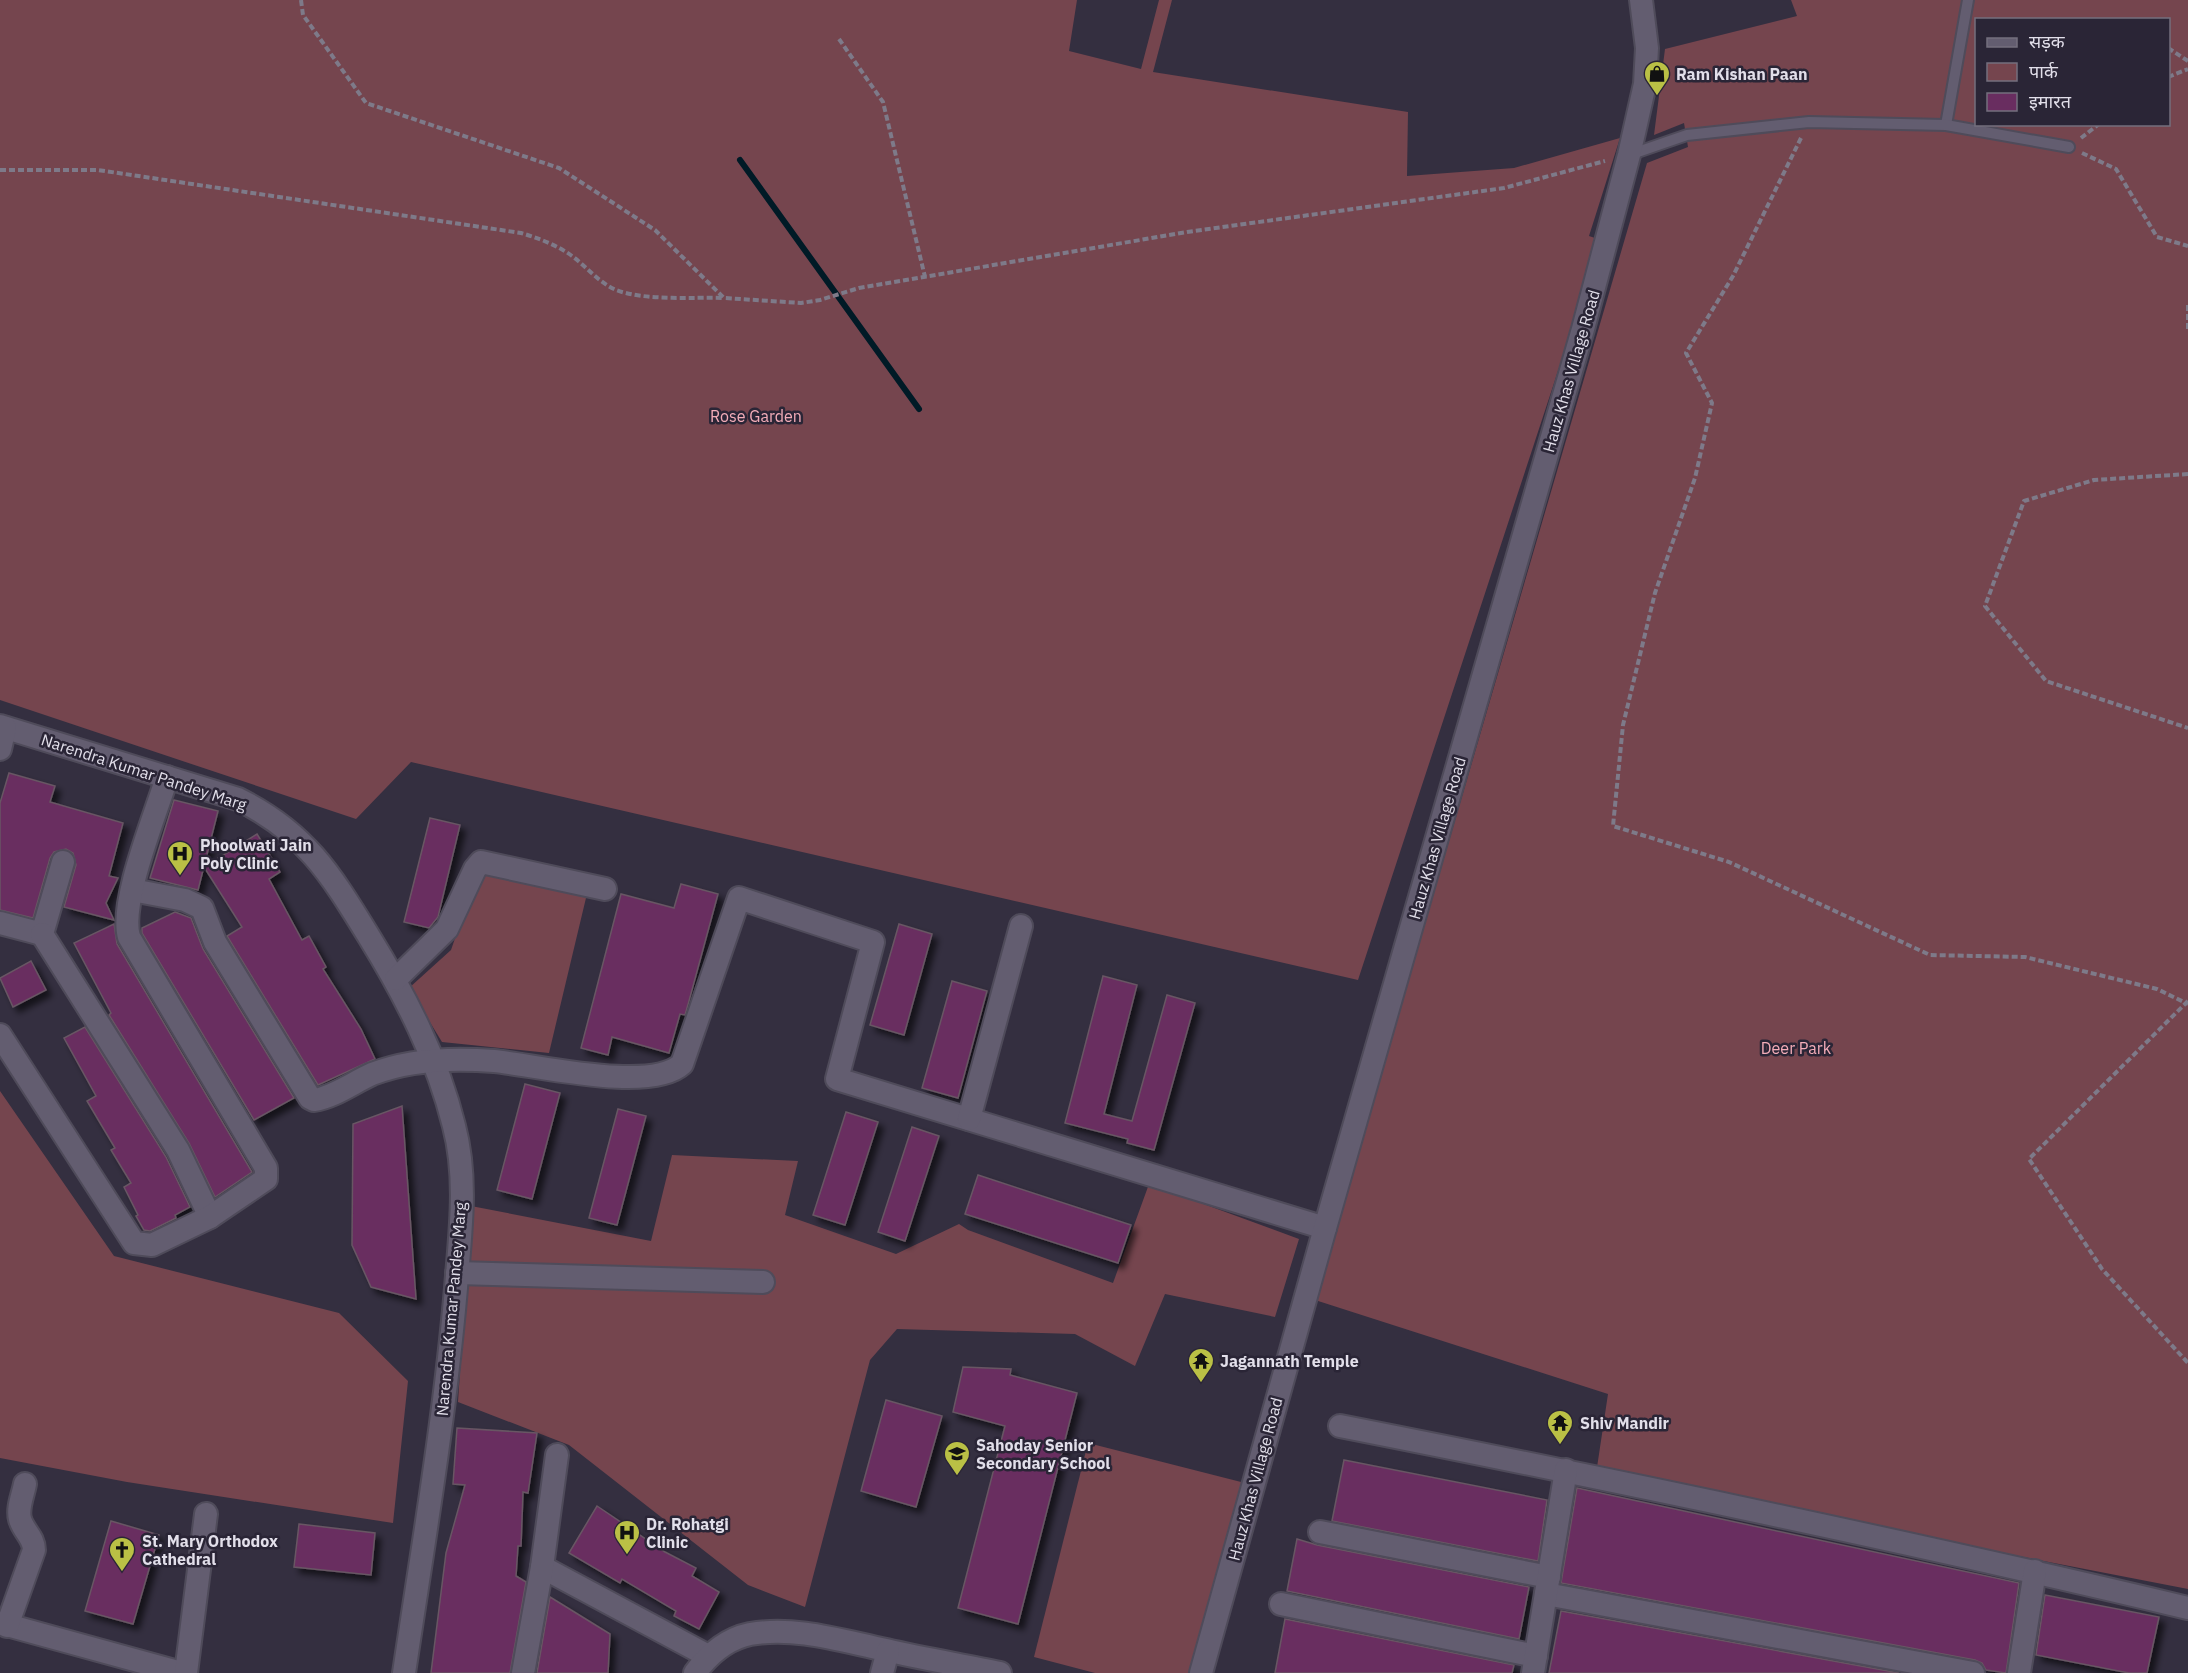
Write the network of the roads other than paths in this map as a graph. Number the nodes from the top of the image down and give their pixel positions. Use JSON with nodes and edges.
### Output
{"nodes":[{"id":1,"x":1641,"y":0,"type":"edge"},
{"id":2,"x":1968,"y":0,"type":"edge"},
{"id":3,"x":1946,"y":126,"type":"junction"},
{"id":4,"x":2069,"y":147,"type":"road end"},
{"id":5,"x":1629,"y":155,"type":"junction"},
{"id":6,"x":2,"y":734,"type":"edge"},
{"id":7,"x":167,"y":777,"type":"junction"},
{"id":8,"x":63,"y":862,"type":"dead end"},
{"id":9,"x":605,"y":889,"type":"dead end"},
{"id":10,"x":132,"y":890,"type":"junction"},
{"id":11,"x":0,"y":923,"type":"edge"},
{"id":12,"x":1021,"y":926,"type":"dead end"},
{"id":13,"x":42,"y":934,"type":"junction"},
{"id":14,"x":396,"y":979,"type":"junction"},
{"id":15,"x":0,"y":1035,"type":"edge"},
{"id":16,"x":435,"y":1061,"type":"junction"},
{"id":17,"x":969,"y":1119,"type":"junction"},
{"id":18,"x":210,"y":1217,"type":"junction"},
{"id":19,"x":1324,"y":1228,"type":"junction"},
{"id":20,"x":457,"y":1273,"type":"junction"},
{"id":21,"x":763,"y":1282,"type":"dead end"},
{"id":22,"x":1340,"y":1426,"type":"dead end"},
{"id":23,"x":557,"y":1455,"type":"dead end"},
{"id":24,"x":1566,"y":1470,"type":"junction"},
{"id":25,"x":25,"y":1484,"type":"dead end"},
{"id":26,"x":206,"y":1514,"type":"dead end"},
{"id":27,"x":1320,"y":1532,"type":"dead end"},
{"id":28,"x":542,"y":1567,"type":"junction"},
{"id":29,"x":2035,"y":1571,"type":"junction"},
{"id":30,"x":1547,"y":1586,"type":"junction"},
{"id":31,"x":1281,"y":1604,"type":"dead end"},
{"id":32,"x":2188,"y":1608,"type":"edge"},
{"id":33,"x":4,"y":1625,"type":"edge"},
{"id":34,"x":888,"y":1651,"type":"junction"},
{"id":35,"x":1535,"y":1664,"type":"edge"},
{"id":36,"x":701,"y":1665,"type":"edge"},
{"id":37,"x":184,"y":1673,"type":"edge"},
{"id":38,"x":404,"y":1673,"type":"edge"},
{"id":39,"x":523,"y":1673,"type":"edge"},
{"id":40,"x":882,"y":1673,"type":"edge"},
{"id":41,"x":1000,"y":1673,"type":"edge"},
{"id":42,"x":1201,"y":1673,"type":"edge"},
{"id":43,"x":1973,"y":1673,"type":"edge"},
{"id":44,"x":2019,"y":1673,"type":"edge"}],
"edges":[{"from":1,"to":5,"type":"street","name":"Hauz Khas Village Road"},
{"from":2,"to":3,"type":"lane"},
{"from":3,"to":4,"type":"lane"},
{"from":3,"to":5,"type":"lane"},
{"from":5,"to":19,"type":"street","name":"Hauz Khas Village Road"},
{"from":6,"to":7,"type":"street","name":"Narendra Kumar Pandey Marg"},
{"from":7,"to":10,"type":"street"},
{"from":7,"to":14,"type":"street","name":"Narendra Kumar Pandey Marg"},
{"from":8,"to":13,"type":"street"},
{"from":9,"to":14,"type":"street"},
{"from":10,"to":16,"type":"street"},
{"from":10,"to":18,"type":"street"},
{"from":11,"to":13,"type":"street"},
{"from":12,"to":17,"type":"street"},
{"from":13,"to":18,"type":"street"},
{"from":14,"to":16,"type":"street","name":"Narendra Kumar Pandey Marg"},
{"from":15,"to":18,"type":"street"},
{"from":16,"to":17,"type":"street"},
{"from":16,"to":20,"type":"street","name":"Narendra Kumar Pandey Marg"},
{"from":17,"to":19,"type":"street"},
{"from":19,"to":42,"type":"street","name":"Hauz Khas Village Road"},
{"from":20,"to":21,"type":"street"},
{"from":20,"to":38,"type":"street","name":"Narendra Kumar Pandey Marg"},
{"from":22,"to":24,"type":"street"},
{"from":23,"to":28,"type":"street"},
{"from":24,"to":29,"type":"street"},
{"from":24,"to":30,"type":"street"},
{"from":25,"to":33,"type":"street"},
{"from":26,"to":37,"type":"street"},
{"from":27,"to":30,"type":"street"},
{"from":28,"to":36,"type":"street"},
{"from":28,"to":39,"type":"street"},
{"from":29,"to":32,"type":"street"},
{"from":29,"to":44,"type":"street"},
{"from":30,"to":35,"type":"street"},
{"from":30,"to":43,"type":"street"},
{"from":31,"to":35,"type":"street"},
{"from":33,"to":37,"type":"street"},
{"from":34,"to":36,"type":"street"},
{"from":34,"to":40,"type":"street"},
{"from":34,"to":41,"type":"street"}]}
